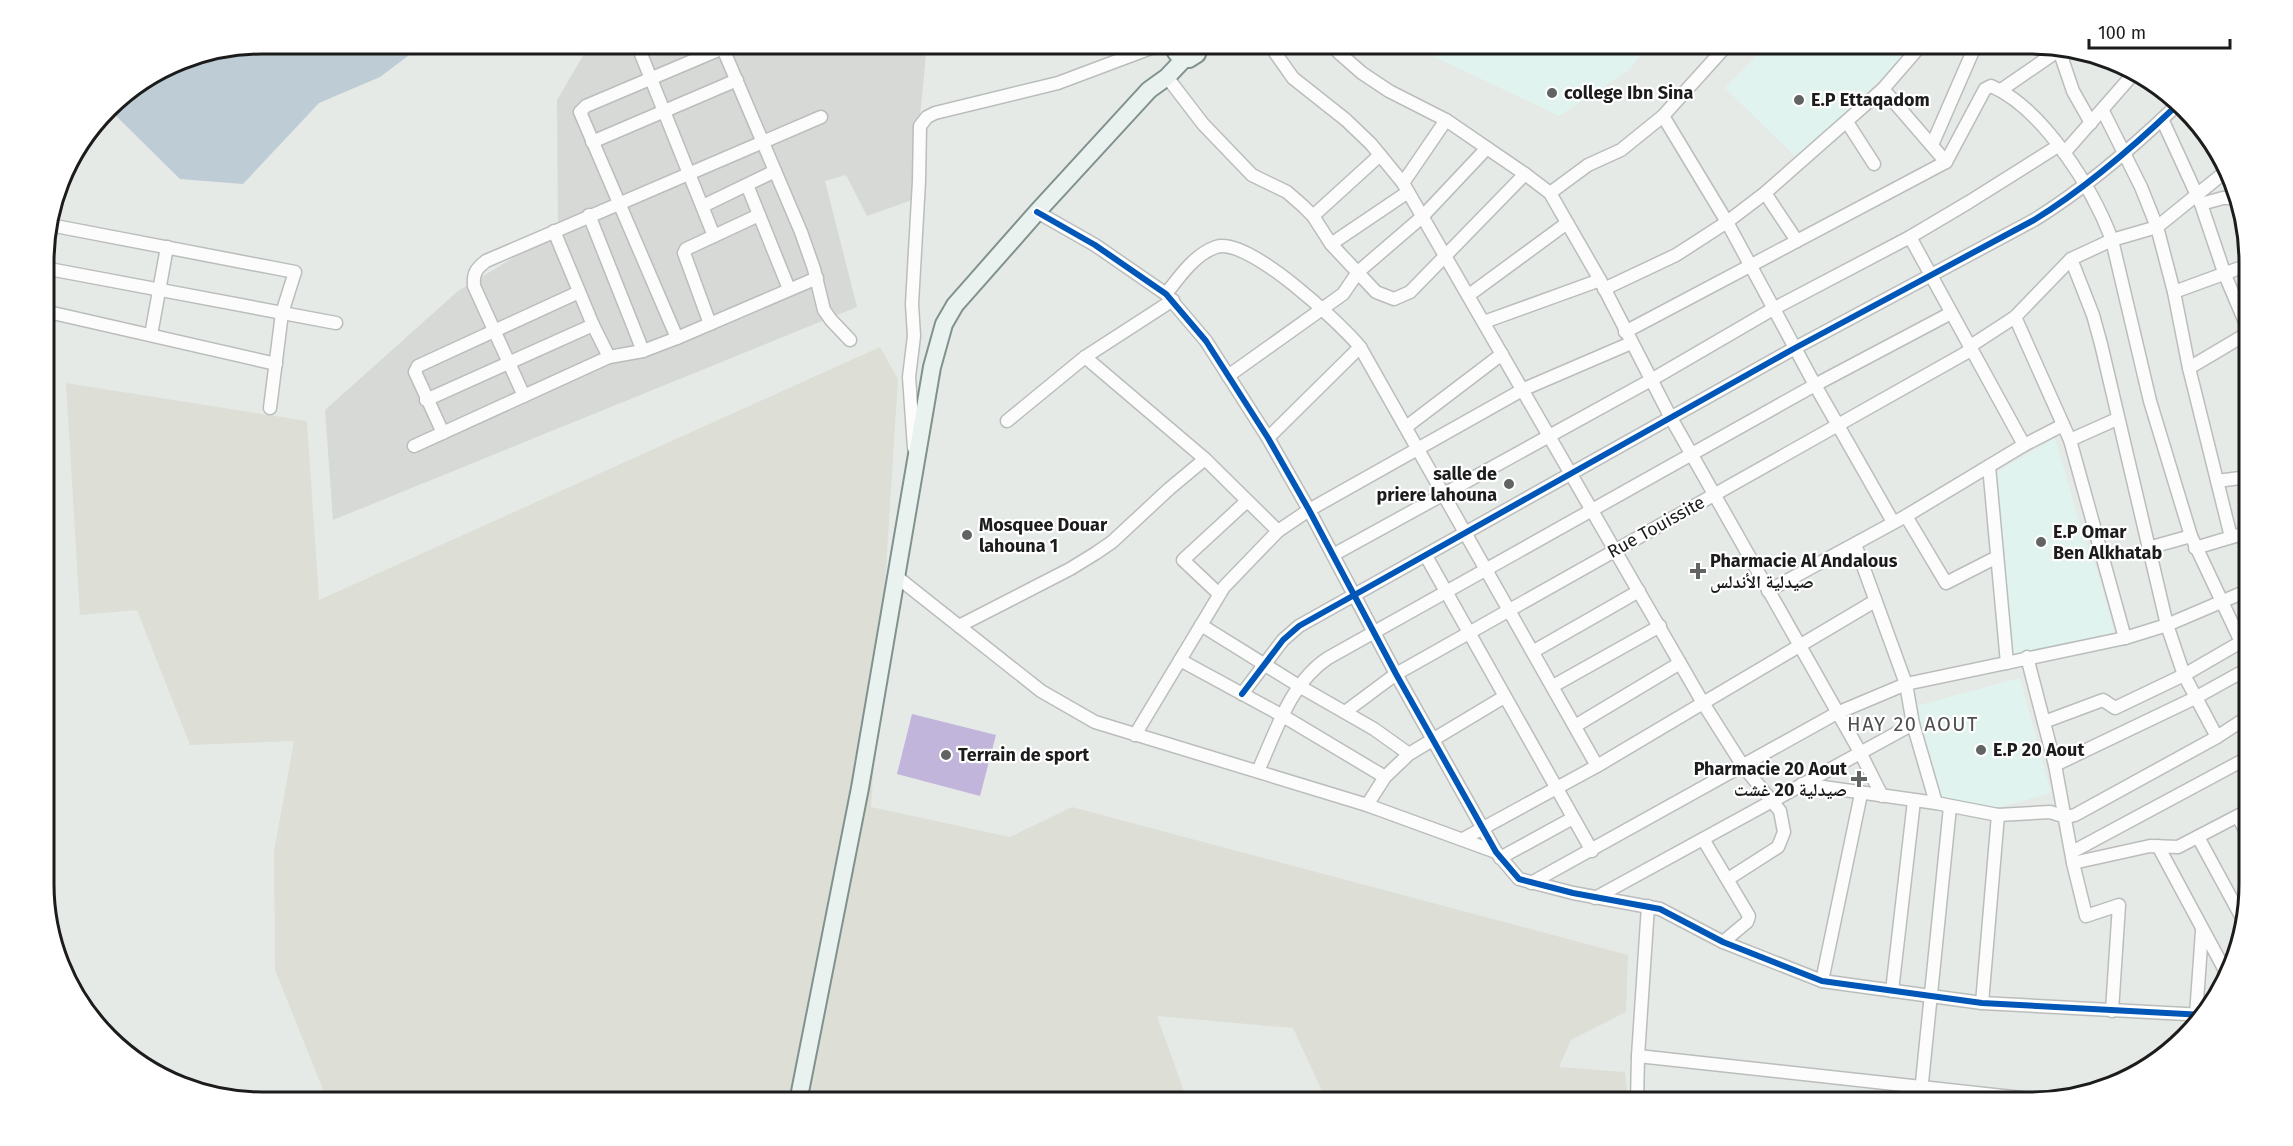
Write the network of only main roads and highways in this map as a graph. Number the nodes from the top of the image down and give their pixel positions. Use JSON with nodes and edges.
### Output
{"nodes":[{"id":1,"x":1171,"y":54,"type":"edge"},
{"id":2,"x":1173,"y":54,"type":"edge"},
{"id":3,"x":1182,"y":54,"type":"edge"},
{"id":4,"x":1197,"y":54,"type":"edge"},
{"id":5,"x":1149,"y":90,"type":"junction"},
{"id":6,"x":800,"y":1092,"type":"edge"}],
"edges":[{"from":1,"to":5,"type":"main road"},
{"from":2,"to":5,"type":"main road"},
{"from":3,"to":4,"type":"main road"},
{"from":5,"to":6,"type":"main road"}]}
